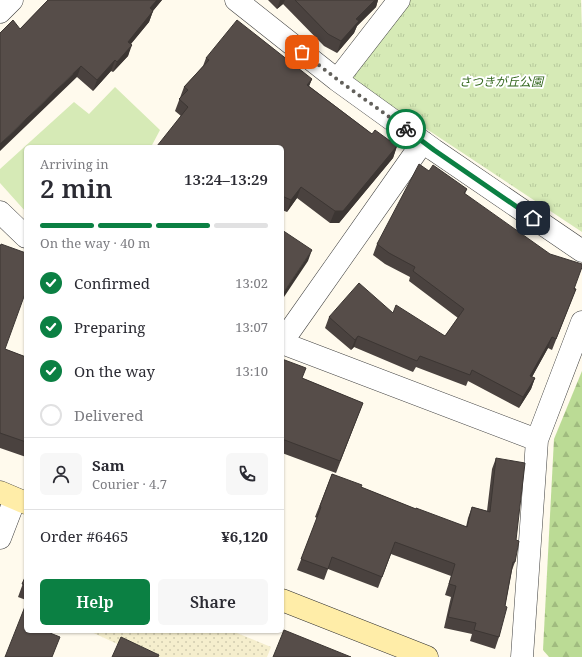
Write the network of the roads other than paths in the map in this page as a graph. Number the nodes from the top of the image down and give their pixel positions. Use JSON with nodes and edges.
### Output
{"nodes":[{"id":1,"x":12,"y":0,"type":"edge"},
{"id":2,"x":236,"y":0,"type":"edge"},
{"id":3,"x":399,"y":0,"type":"edge"},
{"id":4,"x":0,"y":12,"type":"edge"},
{"id":5,"x":338,"y":80,"type":"junction"},
{"id":6,"x":423,"y":142,"type":"junction"},
{"id":7,"x":0,"y":212,"type":"edge"},
{"id":8,"x":24,"y":235,"type":"edge"},
{"id":9,"x":582,"y":251,"type":"edge"},
{"id":10,"x":582,"y":322,"type":"edge"},
{"id":11,"x":284,"y":340,"type":"edge"},
{"id":12,"x":284,"y":344,"type":"edge"},
{"id":13,"x":536,"y":440,"type":"junction"},
{"id":14,"x":14,"y":498,"type":"edge"},
{"id":15,"x":0,"y":538,"type":"edge"},
{"id":16,"x":284,"y":601,"type":"edge"},
{"id":17,"x":427,"y":657,"type":"edge"},
{"id":18,"x":522,"y":657,"type":"edge"}],
"edges":[{"from":1,"to":4,"type":"street"},
{"from":2,"to":5,"type":"street"},
{"from":3,"to":5,"type":"street"},
{"from":5,"to":6,"type":"street"},
{"from":6,"to":9,"type":"street"},
{"from":6,"to":11,"type":"street"},
{"from":7,"to":8,"type":"street"},
{"from":10,"to":13,"type":"street"},
{"from":12,"to":13,"type":"street"},
{"from":13,"to":18,"type":"street"},
{"from":14,"to":15,"type":"street"},
{"from":16,"to":17,"type":"street"}]}
